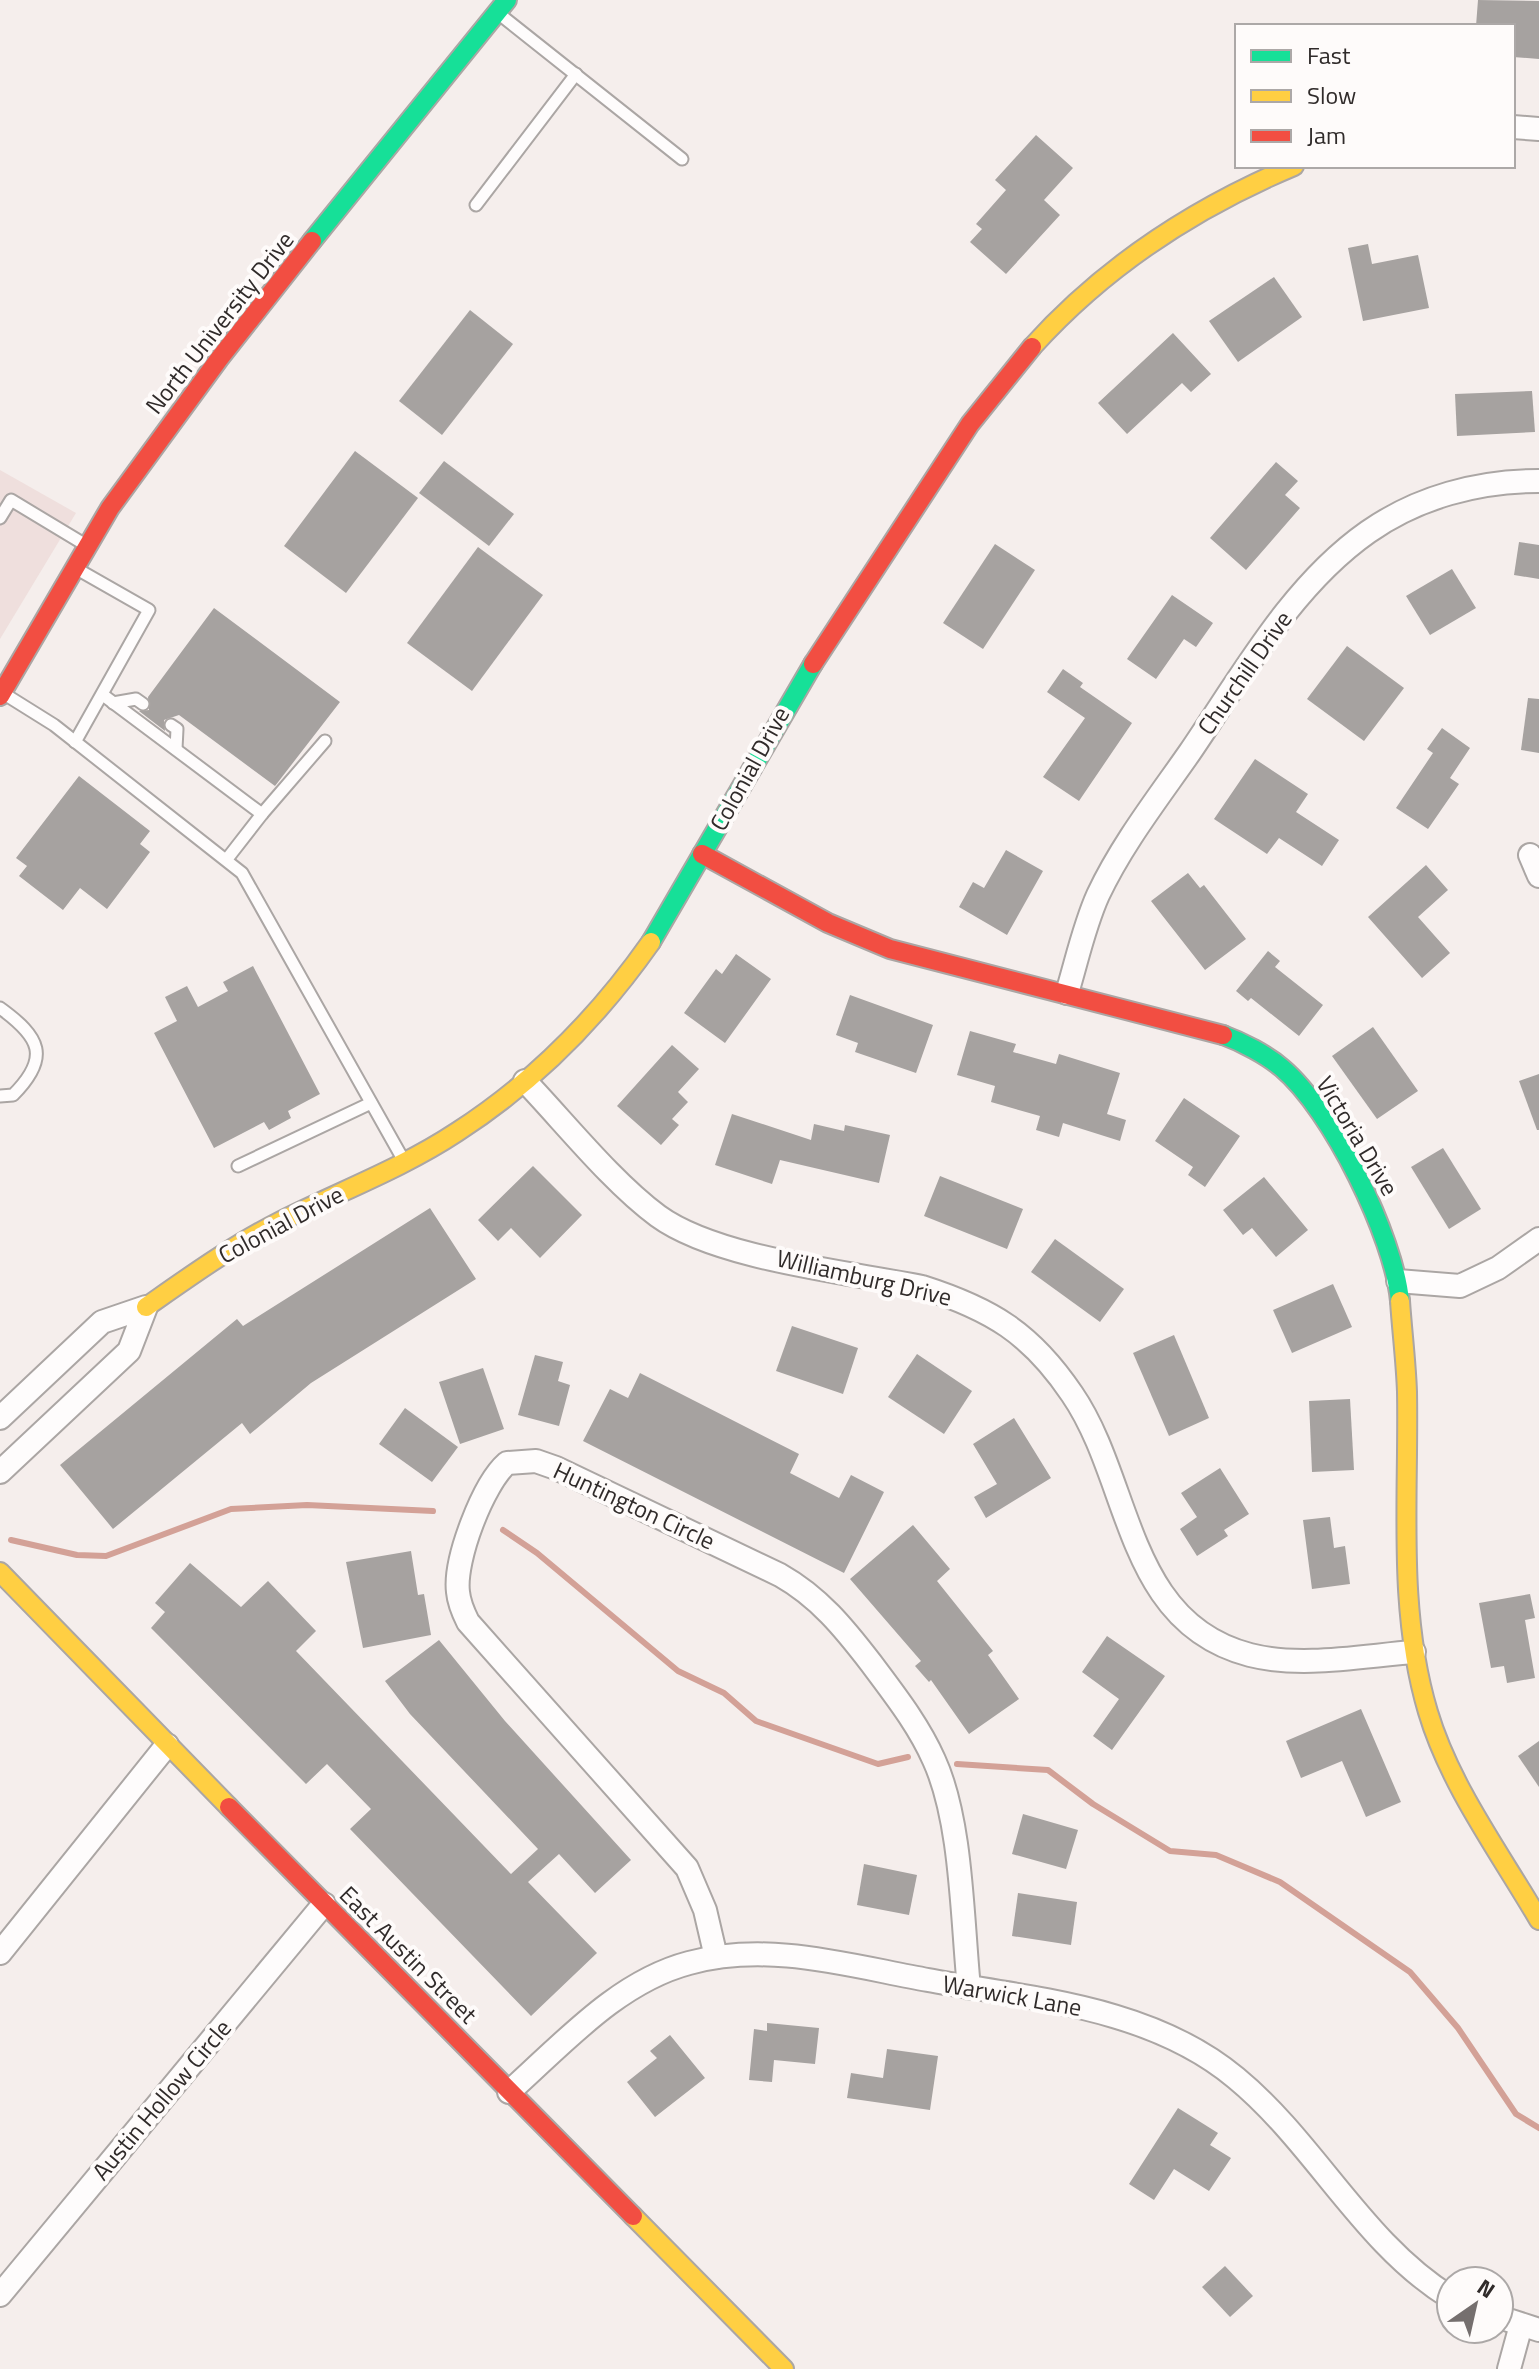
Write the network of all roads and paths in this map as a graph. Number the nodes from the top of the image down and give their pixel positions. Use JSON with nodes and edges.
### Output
{"nodes":[{"id":1,"x":502,"y":6,"type":"edge"},
{"id":2,"x":576,"y":74,"type":"junction"},
{"id":3,"x":1515,"y":127,"type":"edge"},
{"id":4,"x":1539,"y":129,"type":"edge"},
{"id":5,"x":682,"y":159,"type":"dead end"},
{"id":6,"x":1290,"y":168,"type":"edge"},
{"id":7,"x":476,"y":205,"type":"dead end"},
{"id":8,"x":1539,"y":481,"type":"edge"},
{"id":9,"x":0,"y":518,"type":"edge"},
{"id":10,"x":86,"y":545,"type":"junction"},
{"id":11,"x":73,"y":566,"type":"junction"},
{"id":12,"x":1,"y":694,"type":"edge"},
{"id":13,"x":108,"y":699,"type":"junction"},
{"id":14,"x":143,"y":704,"type":"dead end"},
{"id":15,"x":171,"y":725,"type":"dead end"},
{"id":16,"x":325,"y":741,"type":"dead end"},
{"id":17,"x":75,"y":742,"type":"junction"},
{"id":18,"x":176,"y":749,"type":"junction"},
{"id":19,"x":262,"y":814,"type":"junction"},
{"id":20,"x":702,"y":854,"type":"junction"},
{"id":21,"x":1530,"y":855,"type":"dead end"},
{"id":22,"x":227,"y":859,"type":"junction"},
{"id":23,"x":1539,"y":876,"type":"edge"},
{"id":24,"x":1067,"y":993,"type":"junction"},
{"id":25,"x":0,"y":1008,"type":"edge"},
{"id":26,"x":525,"y":1081,"type":"junction"},
{"id":27,"x":0,"y":1096,"type":"edge"},
{"id":28,"x":371,"y":1103,"type":"junction"},
{"id":29,"x":404,"y":1162,"type":"junction"},
{"id":30,"x":238,"y":1166,"type":"dead end"},
{"id":31,"x":1539,"y":1239,"type":"edge"},
{"id":32,"x":1398,"y":1281,"type":"junction"},
{"id":33,"x":146,"y":1307,"type":"junction"},
{"id":34,"x":0,"y":1418,"type":"edge"},
{"id":35,"x":0,"y":1472,"type":"edge"},
{"id":36,"x":0,"y":1572,"type":"edge"},
{"id":37,"x":1414,"y":1652,"type":"junction"},
{"id":38,"x":167,"y":1745,"type":"junction"},
{"id":39,"x":324,"y":1904,"type":"junction"},
{"id":40,"x":1539,"y":1920,"type":"edge"},
{"id":41,"x":0,"y":1953,"type":"edge"},
{"id":42,"x":716,"y":1957,"type":"junction"},
{"id":43,"x":969,"y":1988,"type":"junction"},
{"id":44,"x":509,"y":2092,"type":"junction"},
{"id":45,"x":1435,"y":2286,"type":"edge"},
{"id":46,"x":0,"y":2295,"type":"edge"},
{"id":47,"x":1530,"y":2327,"type":"edge"},
{"id":48,"x":784,"y":2369,"type":"edge"},
{"id":49,"x":1509,"y":2369,"type":"edge"}],
"edges":[{"from":1,"to":2,"type":"lane"},
{"from":1,"to":10,"type":"street","name":"North University Drive"},
{"from":2,"to":5,"type":"lane"},
{"from":2,"to":7,"type":"lane"},
{"from":3,"to":4,"type":"street"},
{"from":6,"to":20,"type":"street","name":"Colonial Drive"},
{"from":8,"to":24,"type":"street","name":"Churchill Drive"},
{"from":9,"to":10,"type":"lane"},
{"from":10,"to":11,"type":"street","name":"North University Drive"},
{"from":11,"to":12,"type":"street","name":"North University Drive"},
{"from":11,"to":13,"type":"lane"},
{"from":12,"to":17,"type":"lane"},
{"from":13,"to":14,"type":"lane"},
{"from":13,"to":17,"type":"lane"},
{"from":13,"to":18,"type":"lane"},
{"from":15,"to":18,"type":"lane"},
{"from":16,"to":19,"type":"lane"},
{"from":17,"to":22,"type":"lane"},
{"from":18,"to":19,"type":"lane"},
{"from":19,"to":22,"type":"lane"},
{"from":20,"to":24,"type":"street","name":"Victoria Drive"},
{"from":20,"to":26,"type":"street","name":"Colonial Drive"},
{"from":21,"to":23,"type":"street"},
{"from":22,"to":28,"type":"lane"},
{"from":24,"to":32,"type":"street","name":"Victoria Drive"},
{"from":25,"to":27,"type":"lane"},
{"from":26,"to":29,"type":"street","name":"Colonial Drive"},
{"from":26,"to":37,"type":"street","name":"Williamburg Drive"},
{"from":28,"to":29,"type":"lane"},
{"from":28,"to":30,"type":"lane"},
{"from":29,"to":33,"type":"street","name":"Colonial Drive"},
{"from":31,"to":32,"type":"street"},
{"from":32,"to":37,"type":"street","name":"Victoria Drive"},
{"from":33,"to":34,"type":"street","name":"Colonial Drive"},
{"from":33,"to":35,"type":"street"},
{"from":36,"to":38,"type":"street","name":"East Austin Street"},
{"from":37,"to":40,"type":"street","name":"Victoria Drive"},
{"from":38,"to":39,"type":"street","name":"East Austin Street"},
{"from":38,"to":41,"type":"street"},
{"from":39,"to":44,"type":"street","name":"East Austin Street"},
{"from":39,"to":46,"type":"street","name":"Austin Hollow Circle"},
{"from":42,"to":43,"type":"street","name":"Warwick Lane"},
{"from":42,"to":43,"type":"street","name":"Huntington Circle"},
{"from":42,"to":44,"type":"street","name":"Warwick Lane"},
{"from":43,"to":45,"type":"street","name":"Warwick Lane"},
{"from":44,"to":48,"type":"street","name":"East Austin Street"},
{"from":47,"to":49,"type":"street"}]}
